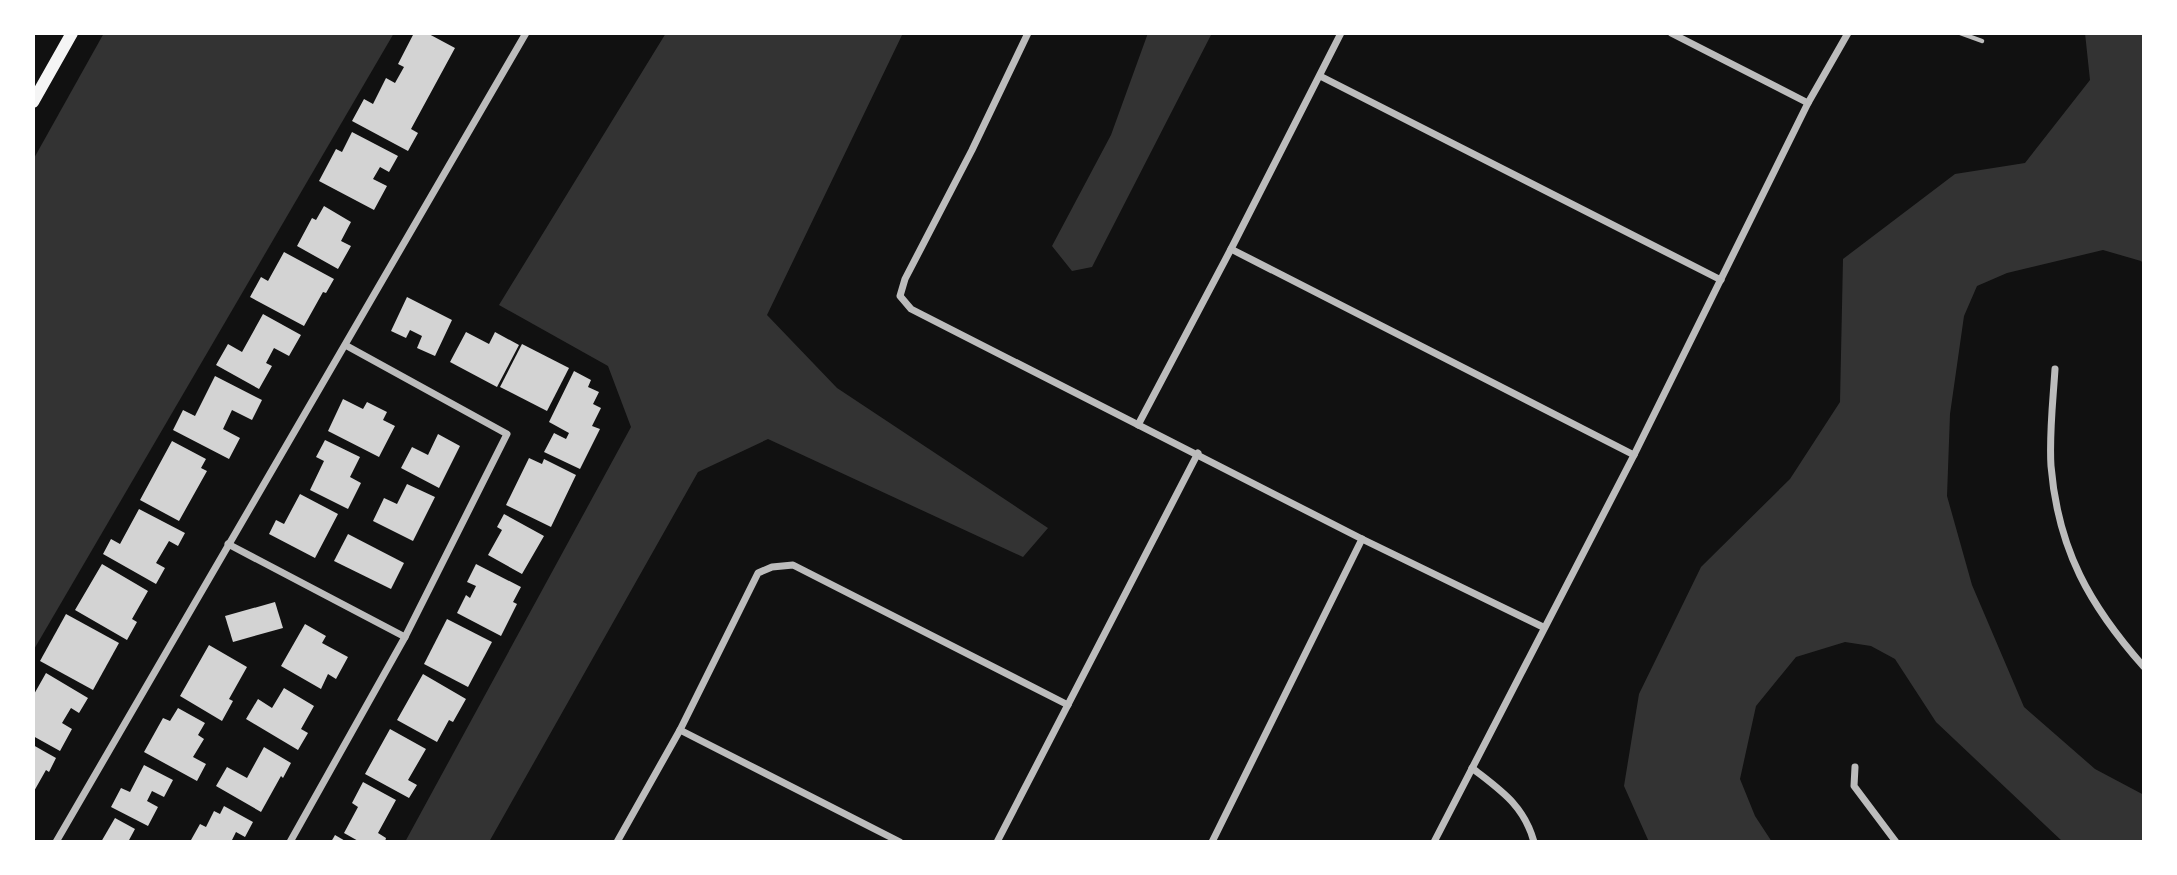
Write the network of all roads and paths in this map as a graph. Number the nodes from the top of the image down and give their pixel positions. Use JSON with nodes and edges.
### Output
{"nodes":[{"id":1,"x":72,"y":33,"type":"edge"},
{"id":2,"x":526,"y":33,"type":"edge"},
{"id":3,"x":1028,"y":33,"type":"edge"},
{"id":4,"x":1341,"y":33,"type":"edge"},
{"id":5,"x":1671,"y":33,"type":"edge"},
{"id":6,"x":1848,"y":33,"type":"edge"},
{"id":7,"x":1960,"y":33,"type":"edge"},
{"id":8,"x":1982,"y":41,"type":"dead end"},
{"id":9,"x":1320,"y":76,"type":"junction"},
{"id":10,"x":33,"y":102,"type":"edge"},
{"id":11,"x":1808,"y":103,"type":"junction"},
{"id":12,"x":1231,"y":249,"type":"junction"},
{"id":13,"x":1721,"y":280,"type":"junction"},
{"id":14,"x":346,"y":346,"type":"junction"},
{"id":15,"x":2055,"y":369,"type":"dead end"},
{"id":16,"x":1138,"y":425,"type":"junction"},
{"id":17,"x":1198,"y":453,"type":"junction"},
{"id":18,"x":1634,"y":455,"type":"junction"},
{"id":19,"x":1362,"y":539,"type":"junction"},
{"id":20,"x":228,"y":544,"type":"junction"},
{"id":21,"x":1544,"y":627,"type":"junction"},
{"id":22,"x":404,"y":637,"type":"junction"},
{"id":23,"x":2144,"y":667,"type":"edge"},
{"id":24,"x":1068,"y":705,"type":"junction"},
{"id":25,"x":680,"y":730,"type":"junction"},
{"id":26,"x":1855,"y":767,"type":"dead end"},
{"id":27,"x":1472,"y":768,"type":"junction"},
{"id":28,"x":56,"y":842,"type":"edge"},
{"id":29,"x":290,"y":842,"type":"edge"},
{"id":30,"x":617,"y":842,"type":"edge"},
{"id":31,"x":900,"y":842,"type":"edge"},
{"id":32,"x":997,"y":842,"type":"edge"},
{"id":33,"x":1212,"y":842,"type":"edge"},
{"id":34,"x":1434,"y":842,"type":"edge"},
{"id":35,"x":1534,"y":842,"type":"edge"},
{"id":36,"x":1896,"y":842,"type":"edge"}],
"edges":[{"from":1,"to":10,"type":"main road"},
{"from":2,"to":14,"type":"street"},
{"from":3,"to":16,"type":"street"},
{"from":4,"to":9,"type":"street"},
{"from":5,"to":11,"type":"street"},
{"from":6,"to":11,"type":"street"},
{"from":7,"to":8,"type":"lane"},
{"from":9,"to":12,"type":"street"},
{"from":9,"to":13,"type":"street"},
{"from":11,"to":13,"type":"street"},
{"from":12,"to":16,"type":"street"},
{"from":12,"to":18,"type":"street"},
{"from":13,"to":18,"type":"street"},
{"from":14,"to":20,"type":"street"},
{"from":14,"to":22,"type":"street"},
{"from":15,"to":23,"type":"street"},
{"from":16,"to":17,"type":"street"},
{"from":17,"to":19,"type":"street"},
{"from":17,"to":24,"type":"street"},
{"from":18,"to":21,"type":"street"},
{"from":19,"to":21,"type":"street"},
{"from":19,"to":33,"type":"street"},
{"from":20,"to":22,"type":"street"},
{"from":20,"to":28,"type":"street"},
{"from":21,"to":27,"type":"street"},
{"from":22,"to":29,"type":"street"},
{"from":24,"to":25,"type":"street"},
{"from":24,"to":32,"type":"street"},
{"from":25,"to":30,"type":"street"},
{"from":25,"to":31,"type":"street"},
{"from":26,"to":36,"type":"street"},
{"from":27,"to":34,"type":"street"},
{"from":27,"to":35,"type":"street"}]}
